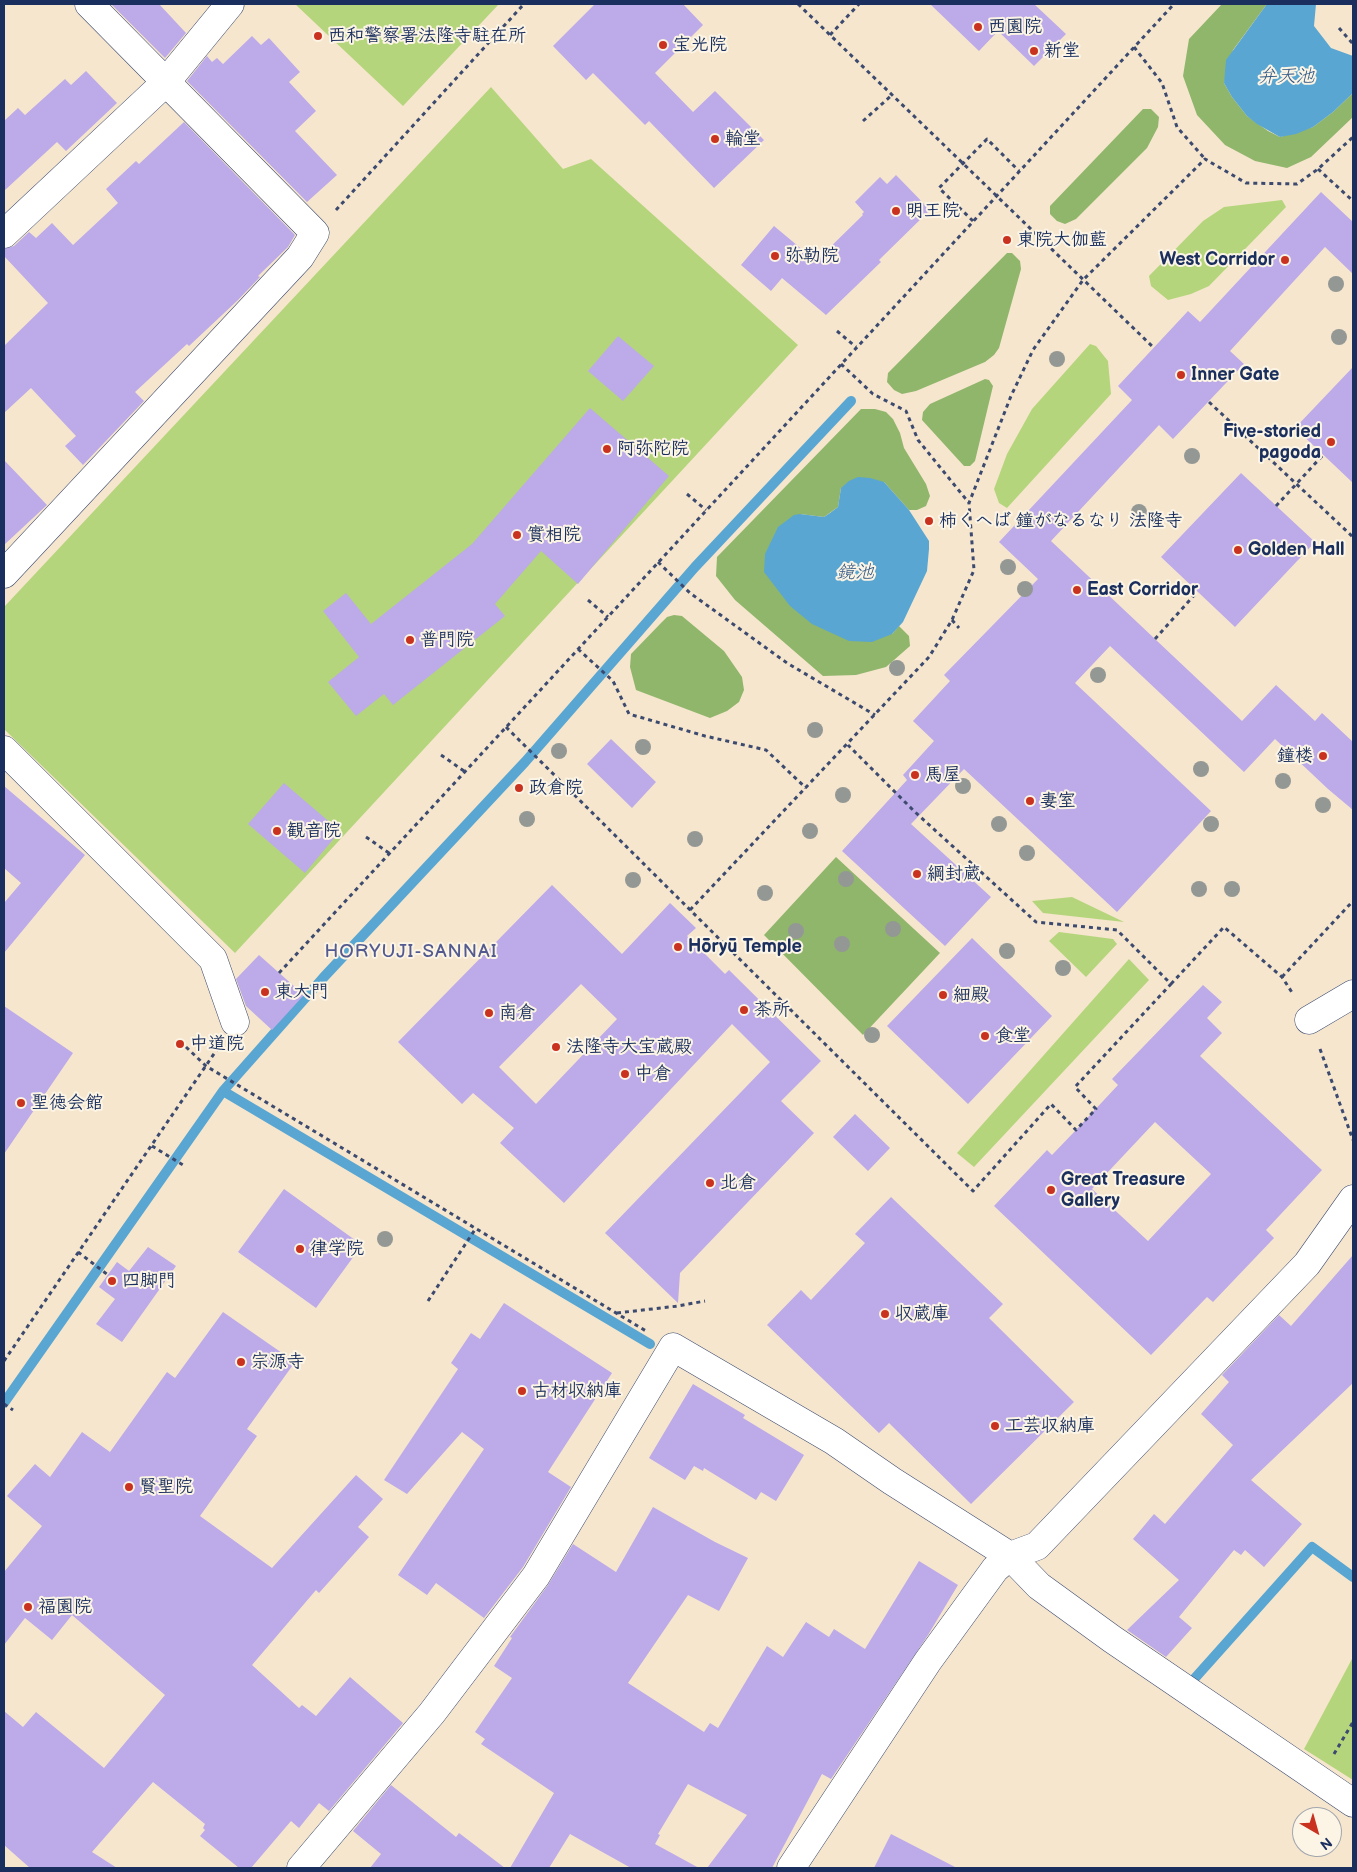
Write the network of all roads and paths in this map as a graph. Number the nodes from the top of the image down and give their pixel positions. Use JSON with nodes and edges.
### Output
{"nodes":[{"id":1,"x":89,"y":4,"type":"edge"},
{"id":2,"x":230,"y":4,"type":"edge"},
{"id":3,"x":524,"y":4,"type":"edge"},
{"id":4,"x":798,"y":4,"type":"edge"},
{"id":5,"x":859,"y":4,"type":"edge"},
{"id":6,"x":1174,"y":4,"type":"edge"},
{"id":7,"x":1339,"y":28,"type":"dead end"},
{"id":8,"x":830,"y":35,"type":"junction"},
{"id":9,"x":1353,"y":44,"type":"edge"},
{"id":10,"x":1134,"y":47,"type":"junction"},
{"id":11,"x":166,"y":82,"type":"junction"},
{"id":12,"x":892,"y":95,"type":"junction"},
{"id":13,"x":863,"y":121,"type":"dead end"},
{"id":14,"x":1353,"y":137,"type":"edge"},
{"id":15,"x":1205,"y":159,"type":"junction"},
{"id":16,"x":963,"y":163,"type":"junction"},
{"id":17,"x":1318,"y":169,"type":"junction"},
{"id":18,"x":1019,"y":171,"type":"junction"},
{"id":19,"x":996,"y":196,"type":"junction"},
{"id":20,"x":1353,"y":201,"type":"edge"},
{"id":21,"x":973,"y":221,"type":"junction"},
{"id":22,"x":315,"y":233,"type":"junction"},
{"id":23,"x":4,"y":234,"type":"edge"},
{"id":24,"x":1083,"y":280,"type":"junction"},
{"id":25,"x":837,"y":331,"type":"dead end"},
{"id":26,"x":856,"y":347,"type":"junction"},
{"id":27,"x":1154,"y":348,"type":"dead end"},
{"id":28,"x":841,"y":364,"type":"junction"},
{"id":29,"x":1209,"y":402,"type":"dead end"},
{"id":30,"x":1323,"y":455,"type":"dead end"},
{"id":31,"x":1296,"y":484,"type":"junction"},
{"id":32,"x":687,"y":494,"type":"dead end"},
{"id":33,"x":969,"y":503,"type":"junction"},
{"id":34,"x":1276,"y":506,"type":"dead end"},
{"id":35,"x":706,"y":510,"type":"junction"},
{"id":36,"x":1353,"y":537,"type":"edge"},
{"id":37,"x":658,"y":562,"type":"junction"},
{"id":38,"x":4,"y":574,"type":"edge"},
{"id":39,"x":1197,"y":592,"type":"dead end"},
{"id":40,"x":588,"y":600,"type":"dead end"},
{"id":41,"x":608,"y":617,"type":"junction"},
{"id":42,"x":952,"y":620,"type":"junction"},
{"id":43,"x":960,"y":628,"type":"dead end"},
{"id":44,"x":1155,"y":639,"type":"dead end"},
{"id":45,"x":578,"y":649,"type":"junction"},
{"id":46,"x":875,"y":715,"type":"junction"},
{"id":47,"x":506,"y":727,"type":"junction"},
{"id":48,"x":848,"y":745,"type":"junction"},
{"id":49,"x":4,"y":750,"type":"edge"},
{"id":50,"x":441,"y":755,"type":"dead end"},
{"id":51,"x":464,"y":771,"type":"junction"},
{"id":52,"x":806,"y":788,"type":"junction"},
{"id":53,"x":366,"y":837,"type":"dead end"},
{"id":54,"x":388,"y":854,"type":"junction"},
{"id":55,"x":1353,"y":901,"type":"edge"},
{"id":56,"x":690,"y":910,"type":"junction"},
{"id":57,"x":279,"y":973,"type":"dead end"},
{"id":58,"x":1282,"y":977,"type":"junction"},
{"id":59,"x":1171,"y":984,"type":"junction"},
{"id":60,"x":1353,"y":994,"type":"edge"},
{"id":61,"x":1309,"y":1020,"type":"junction"},
{"id":62,"x":235,"y":1022,"type":"dead end"},
{"id":63,"x":186,"y":1047,"type":"dead end"},
{"id":64,"x":206,"y":1066,"type":"junction"},
{"id":65,"x":1353,"y":1140,"type":"edge"},
{"id":66,"x":152,"y":1146,"type":"junction"},
{"id":67,"x":183,"y":1165,"type":"dead end"},
{"id":68,"x":1353,"y":1199,"type":"edge"},
{"id":69,"x":476,"y":1228,"type":"junction"},
{"id":70,"x":78,"y":1252,"type":"junction"},
{"id":71,"x":108,"y":1275,"type":"dead end"},
{"id":72,"x":428,"y":1301,"type":"dead end"},
{"id":73,"x":705,"y":1301,"type":"dead end"},
{"id":74,"x":617,"y":1313,"type":"junction"},
{"id":75,"x":673,"y":1347,"type":"junction"},
{"id":76,"x":6,"y":1354,"type":"edge"},
{"id":77,"x":4,"y":1361,"type":"edge"},
{"id":78,"x":6,"y":1405,"type":"edge"},
{"id":79,"x":13,"y":1410,"type":"dead end"},
{"id":80,"x":1010,"y":1556,"type":"junction"},
{"id":81,"x":1353,"y":1803,"type":"edge"},
{"id":82,"x":301,"y":1868,"type":"edge"},
{"id":83,"x":791,"y":1868,"type":"edge"}],
"edges":[{"from":1,"to":11,"type":"street"},
{"from":2,"to":11,"type":"street"},
{"from":3,"to":22,"type":"path"},
{"from":4,"to":8,"type":"path"},
{"from":5,"to":8,"type":"path"},
{"from":6,"to":10,"type":"path"},
{"from":7,"to":9,"type":"path"},
{"from":8,"to":12,"type":"path"},
{"from":10,"to":15,"type":"path"},
{"from":10,"to":18,"type":"path"},
{"from":11,"to":22,"type":"street"},
{"from":11,"to":23,"type":"street"},
{"from":12,"to":13,"type":"path"},
{"from":12,"to":16,"type":"path"},
{"from":14,"to":17,"type":"path"},
{"from":15,"to":17,"type":"path"},
{"from":15,"to":24,"type":"path"},
{"from":16,"to":18,"type":"path"},
{"from":16,"to":19,"type":"path"},
{"from":16,"to":21,"type":"path"},
{"from":17,"to":20,"type":"path"},
{"from":18,"to":19,"type":"path"},
{"from":19,"to":21,"type":"path"},
{"from":19,"to":24,"type":"path"},
{"from":21,"to":26,"type":"path"},
{"from":22,"to":38,"type":"street"},
{"from":24,"to":27,"type":"path"},
{"from":24,"to":33,"type":"path"},
{"from":25,"to":26,"type":"path"},
{"from":26,"to":28,"type":"path"},
{"from":28,"to":33,"type":"path"},
{"from":28,"to":35,"type":"path"},
{"from":29,"to":31,"type":"path"},
{"from":30,"to":31,"type":"path"},
{"from":31,"to":34,"type":"path"},
{"from":31,"to":36,"type":"path"},
{"from":32,"to":35,"type":"path"},
{"from":33,"to":42,"type":"path"},
{"from":35,"to":37,"type":"path"},
{"from":37,"to":41,"type":"path"},
{"from":37,"to":46,"type":"path"},
{"from":39,"to":44,"type":"path"},
{"from":40,"to":41,"type":"path"},
{"from":41,"to":45,"type":"path"},
{"from":42,"to":43,"type":"path"},
{"from":42,"to":46,"type":"path"},
{"from":45,"to":47,"type":"path"},
{"from":45,"to":52,"type":"path"},
{"from":46,"to":48,"type":"path"},
{"from":47,"to":51,"type":"path"},
{"from":47,"to":56,"type":"path"},
{"from":48,"to":52,"type":"path"},
{"from":48,"to":59,"type":"path"},
{"from":49,"to":62,"type":"street"},
{"from":50,"to":51,"type":"path"},
{"from":51,"to":54,"type":"path"},
{"from":52,"to":56,"type":"path"},
{"from":53,"to":54,"type":"path"},
{"from":54,"to":57,"type":"path"},
{"from":55,"to":58,"type":"path"},
{"from":56,"to":59,"type":"path"},
{"from":58,"to":59,"type":"path"},
{"from":58,"to":61,"type":"path"},
{"from":60,"to":61,"type":"street"},
{"from":61,"to":65,"type":"path"},
{"from":63,"to":64,"type":"path"},
{"from":64,"to":66,"type":"path"},
{"from":64,"to":69,"type":"path"},
{"from":66,"to":67,"type":"path"},
{"from":66,"to":70,"type":"path"},
{"from":68,"to":80,"type":"street"},
{"from":69,"to":72,"type":"path"},
{"from":69,"to":74,"type":"path"},
{"from":70,"to":71,"type":"path"},
{"from":70,"to":76,"type":"path"},
{"from":73,"to":74,"type":"path"},
{"from":74,"to":75,"type":"path"},
{"from":75,"to":80,"type":"street"},
{"from":75,"to":82,"type":"street"},
{"from":76,"to":77,"type":"path"},
{"from":78,"to":79,"type":"path"},
{"from":80,"to":81,"type":"street"},
{"from":80,"to":83,"type":"street"}]}
